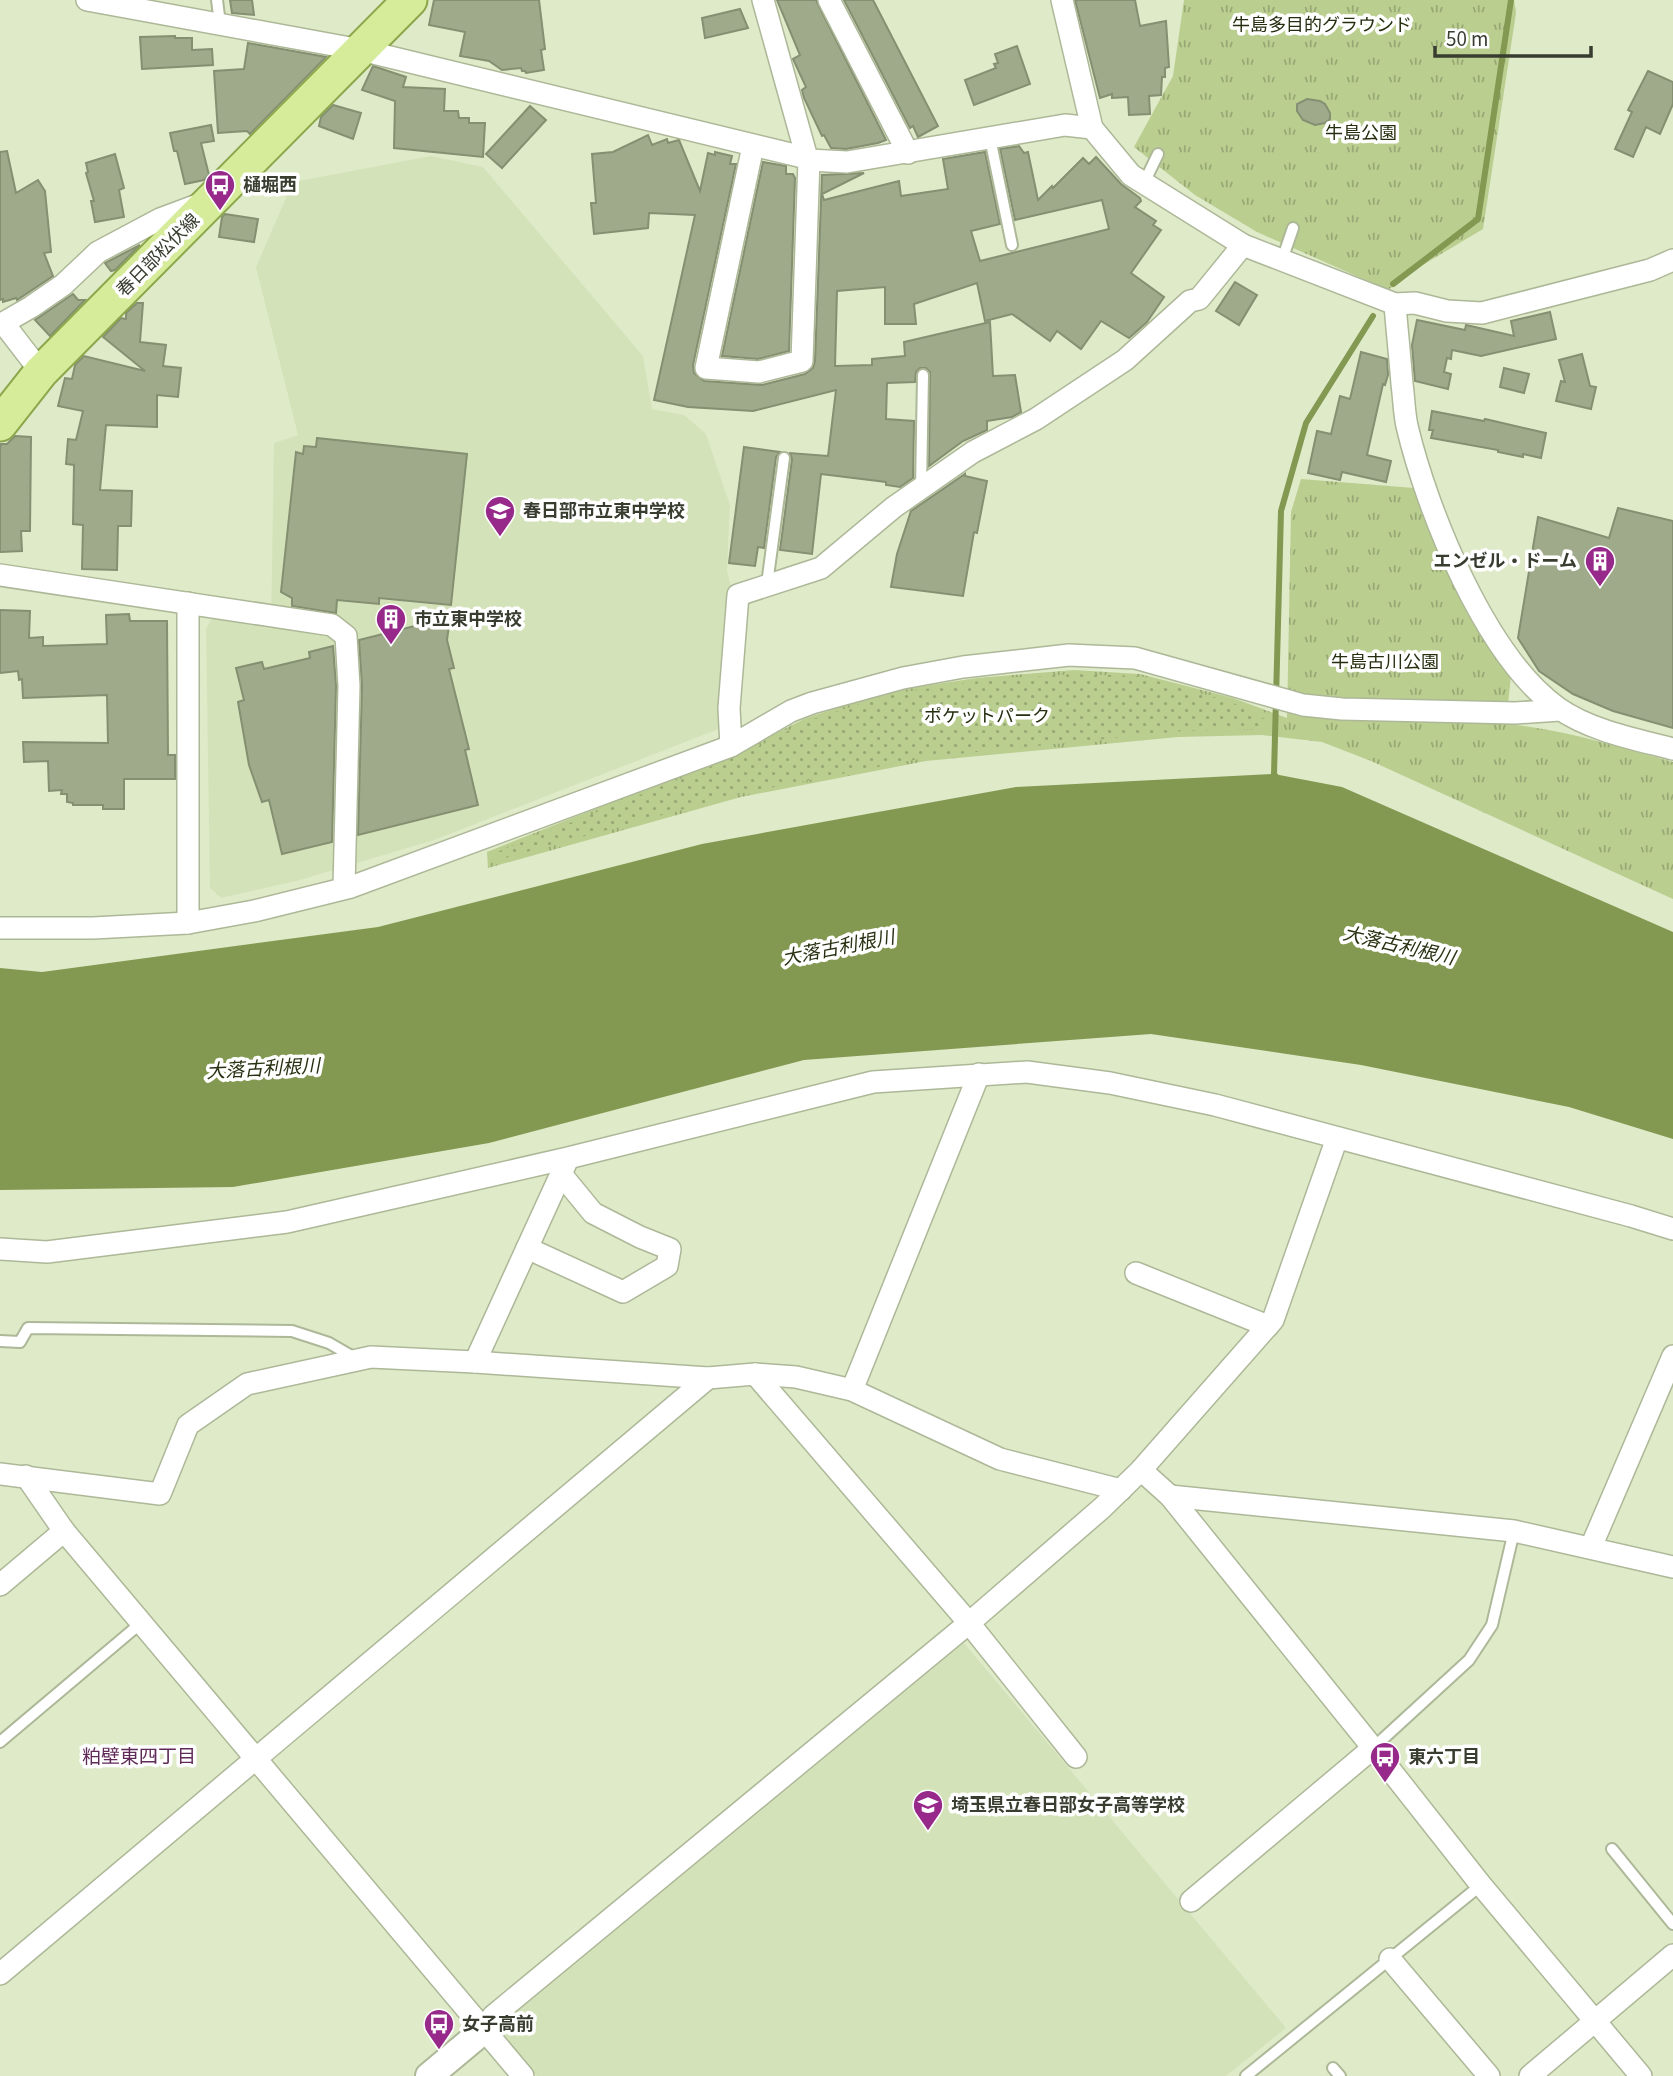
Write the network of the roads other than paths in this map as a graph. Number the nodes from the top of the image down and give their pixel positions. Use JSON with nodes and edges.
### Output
{"nodes":[{"id":1,"x":87,"y":0,"type":"edge"},
{"id":2,"x":217,"y":0,"type":"edge"},
{"id":3,"x":410,"y":0,"type":"edge"},
{"id":4,"x":763,"y":0,"type":"edge"},
{"id":5,"x":829,"y":0,"type":"edge"},
{"id":6,"x":1062,"y":0,"type":"edge"},
{"id":7,"x":121,"y":3,"type":"edge"},
{"id":8,"x":220,"y":24,"type":"junction"},
{"id":9,"x":361,"y":50,"type":"junction"},
{"id":10,"x":1093,"y":128,"type":"junction"},
{"id":11,"x":990,"y":138,"type":"junction"},
{"id":12,"x":753,"y":146,"type":"junction"},
{"id":13,"x":908,"y":153,"type":"junction"},
{"id":14,"x":1158,"y":154,"type":"dead end"},
{"id":15,"x":808,"y":159,"type":"junction"},
{"id":16,"x":1144,"y":183,"type":"junction"},
{"id":17,"x":215,"y":198,"type":"junction"},
{"id":18,"x":1293,"y":228,"type":"dead end"},
{"id":19,"x":1012,"y":245,"type":"dead end"},
{"id":20,"x":1243,"y":245,"type":"junction"},
{"id":21,"x":1282,"y":260,"type":"junction"},
{"id":22,"x":1673,"y":260,"type":"edge"},
{"id":23,"x":1395,"y":304,"type":"junction"},
{"id":24,"x":2,"y":324,"type":"edge"},
{"id":25,"x":41,"y":372,"type":"junction"},
{"id":26,"x":923,"y":375,"type":"dead end"},
{"id":27,"x":0,"y":424,"type":"edge"},
{"id":28,"x":784,"y":458,"type":"dead end"},
{"id":29,"x":921,"y":488,"type":"junction"},
{"id":30,"x":0,"y":575,"type":"edge"},
{"id":31,"x":767,"y":584,"type":"junction"},
{"id":32,"x":188,"y":603,"type":"junction"},
{"id":33,"x":1560,"y":710,"type":"junction"},
{"id":34,"x":731,"y":746,"type":"junction"},
{"id":35,"x":1673,"y":749,"type":"edge"},
{"id":36,"x":344,"y":888,"type":"junction"},
{"id":37,"x":188,"y":923,"type":"junction"},
{"id":38,"x":0,"y":928,"type":"edge"},
{"id":39,"x":979,"y":1074,"type":"junction"},
{"id":40,"x":1337,"y":1138,"type":"junction"},
{"id":41,"x":564,"y":1166,"type":"junction"},
{"id":42,"x":1673,"y":1229,"type":"edge"},
{"id":43,"x":527,"y":1248,"type":"junction"},
{"id":44,"x":0,"y":1249,"type":"edge"},
{"id":45,"x":1136,"y":1273,"type":"dead end"},
{"id":46,"x":1268,"y":1326,"type":"junction"},
{"id":47,"x":0,"y":1341,"type":"edge"},
{"id":48,"x":1673,"y":1356,"type":"edge"},
{"id":49,"x":357,"y":1360,"type":"junction"},
{"id":50,"x":475,"y":1362,"type":"junction"},
{"id":51,"x":755,"y":1374,"type":"junction"},
{"id":52,"x":708,"y":1378,"type":"junction"},
{"id":53,"x":1669,"y":1379,"type":"edge"},
{"id":54,"x":852,"y":1391,"type":"junction"},
{"id":55,"x":1141,"y":1470,"type":"junction"},
{"id":56,"x":0,"y":1474,"type":"edge"},
{"id":57,"x":26,"y":1476,"type":"junction"},
{"id":58,"x":1121,"y":1490,"type":"junction"},
{"id":59,"x":1170,"y":1496,"type":"junction"},
{"id":60,"x":64,"y":1531,"type":"junction"},
{"id":61,"x":1514,"y":1531,"type":"junction"},
{"id":62,"x":1591,"y":1547,"type":"junction"},
{"id":63,"x":1673,"y":1567,"type":"edge"},
{"id":64,"x":0,"y":1585,"type":"edge"},
{"id":65,"x":141,"y":1623,"type":"junction"},
{"id":66,"x":968,"y":1623,"type":"junction"},
{"id":67,"x":0,"y":1742,"type":"edge"},
{"id":68,"x":1373,"y":1748,"type":"junction"},
{"id":69,"x":1076,"y":1757,"type":"dead end"},
{"id":70,"x":256,"y":1760,"type":"junction"},
{"id":71,"x":1612,"y":1849,"type":"dead end"},
{"id":72,"x":1481,"y":1885,"type":"junction"},
{"id":73,"x":1191,"y":1900,"type":"dead end"},
{"id":74,"x":1673,"y":1924,"type":"edge"},
{"id":75,"x":1673,"y":1955,"type":"edge"},
{"id":76,"x":1390,"y":1959,"type":"junction"},
{"id":77,"x":0,"y":1974,"type":"edge"},
{"id":78,"x":1594,"y":2023,"type":"junction"},
{"id":79,"x":484,"y":2030,"type":"junction"},
{"id":80,"x":429,"y":2076,"type":"edge"},
{"id":81,"x":523,"y":2076,"type":"edge"},
{"id":82,"x":1246,"y":2076,"type":"edge"},
{"id":83,"x":1489,"y":2076,"type":"edge"},
{"id":84,"x":1530,"y":2076,"type":"edge"},
{"id":85,"x":1641,"y":2076,"type":"edge"}],
"edges":[{"from":1,"to":7,"type":"street"},
{"from":2,"to":8,"type":"lane"},
{"from":3,"to":9,"type":"main road","name":"春日部松伏線"},
{"from":4,"to":15,"type":"street"},
{"from":5,"to":13,"type":"street"},
{"from":6,"to":10,"type":"street"},
{"from":7,"to":8,"type":"street"},
{"from":8,"to":9,"type":"street"},
{"from":9,"to":12,"type":"street"},
{"from":9,"to":17,"type":"main road","name":"春日部松伏線"},
{"from":10,"to":11,"type":"street"},
{"from":10,"to":16,"type":"street"},
{"from":11,"to":13,"type":"street"},
{"from":11,"to":19,"type":"lane"},
{"from":12,"to":15,"type":"street"},
{"from":12,"to":15,"type":"street"},
{"from":13,"to":15,"type":"street"},
{"from":14,"to":16,"type":"lane"},
{"from":16,"to":20,"type":"street"},
{"from":17,"to":24,"type":"street"},
{"from":17,"to":25,"type":"main road","name":"春日部松伏線"},
{"from":18,"to":21,"type":"lane"},
{"from":20,"to":21,"type":"street"},
{"from":20,"to":29,"type":"street"},
{"from":21,"to":23,"type":"street"},
{"from":22,"to":23,"type":"street"},
{"from":23,"to":33,"type":"street"},
{"from":24,"to":25,"type":"street"},
{"from":25,"to":27,"type":"main road","name":"春日部松伏線"},
{"from":26,"to":29,"type":"lane"},
{"from":28,"to":31,"type":"lane"},
{"from":29,"to":31,"type":"street"},
{"from":30,"to":32,"type":"street"},
{"from":31,"to":34,"type":"street"},
{"from":32,"to":36,"type":"street"},
{"from":32,"to":37,"type":"street"},
{"from":33,"to":34,"type":"street"},
{"from":33,"to":35,"type":"street"},
{"from":34,"to":36,"type":"street"},
{"from":36,"to":37,"type":"street"},
{"from":37,"to":38,"type":"street"},
{"from":39,"to":40,"type":"street"},
{"from":39,"to":41,"type":"street"},
{"from":39,"to":54,"type":"street"},
{"from":40,"to":42,"type":"street"},
{"from":40,"to":46,"type":"street"},
{"from":41,"to":43,"type":"street"},
{"from":41,"to":43,"type":"street"},
{"from":41,"to":44,"type":"street"},
{"from":43,"to":50,"type":"street"},
{"from":45,"to":46,"type":"street"},
{"from":46,"to":55,"type":"street"},
{"from":47,"to":49,"type":"lane"},
{"from":48,"to":53,"type":"street"},
{"from":49,"to":50,"type":"street"},
{"from":49,"to":57,"type":"street"},
{"from":50,"to":52,"type":"street"},
{"from":51,"to":52,"type":"street"},
{"from":51,"to":54,"type":"street"},
{"from":51,"to":66,"type":"street"},
{"from":52,"to":70,"type":"street"},
{"from":53,"to":62,"type":"street"},
{"from":54,"to":58,"type":"street"},
{"from":55,"to":58,"type":"street"},
{"from":55,"to":59,"type":"street"},
{"from":56,"to":57,"type":"street"},
{"from":57,"to":60,"type":"street"},
{"from":58,"to":66,"type":"street"},
{"from":59,"to":61,"type":"street"},
{"from":59,"to":68,"type":"street"},
{"from":60,"to":64,"type":"street"},
{"from":60,"to":65,"type":"street"},
{"from":61,"to":62,"type":"street"},
{"from":61,"to":68,"type":"lane"},
{"from":62,"to":63,"type":"street"},
{"from":65,"to":67,"type":"lane"},
{"from":65,"to":70,"type":"street"},
{"from":66,"to":69,"type":"street"},
{"from":66,"to":79,"type":"street"},
{"from":68,"to":72,"type":"street"},
{"from":68,"to":73,"type":"street"},
{"from":70,"to":77,"type":"street"},
{"from":70,"to":79,"type":"street"},
{"from":71,"to":74,"type":"lane"},
{"from":72,"to":76,"type":"lane"},
{"from":72,"to":78,"type":"street"},
{"from":75,"to":78,"type":"street"},
{"from":76,"to":82,"type":"lane"},
{"from":76,"to":83,"type":"street"},
{"from":78,"to":84,"type":"street"},
{"from":78,"to":85,"type":"street"},
{"from":79,"to":80,"type":"street"},
{"from":79,"to":81,"type":"street"}]}
